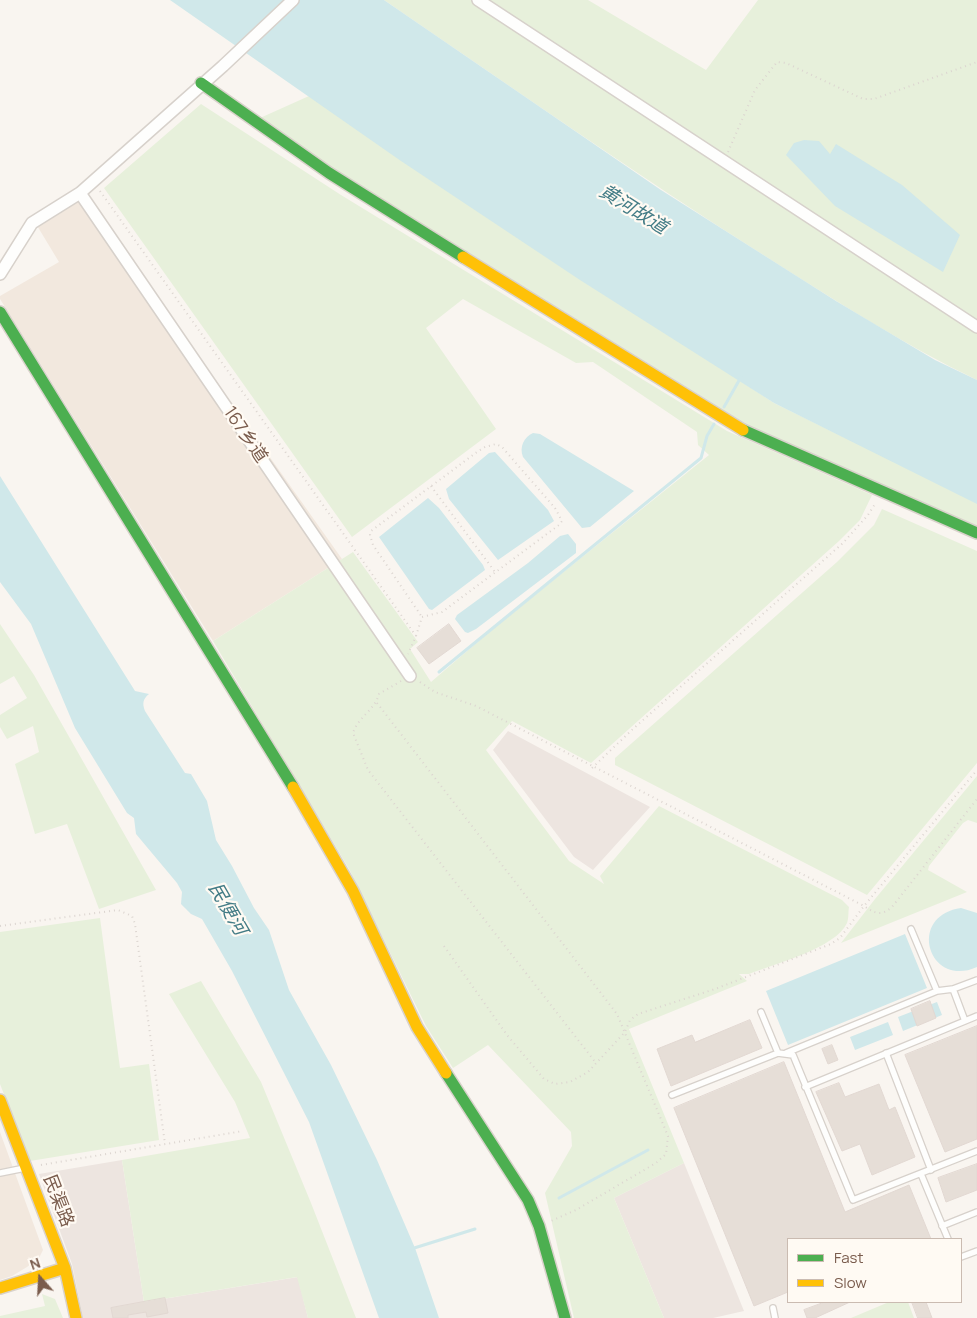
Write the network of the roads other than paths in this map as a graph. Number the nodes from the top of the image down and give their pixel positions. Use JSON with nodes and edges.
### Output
{"nodes":[{"id":1,"x":293,"y":0,"type":"edge"},
{"id":2,"x":478,"y":0,"type":"edge"},
{"id":3,"x":201,"y":84,"type":"junction"},
{"id":4,"x":80,"y":193,"type":"junction"},
{"id":5,"x":0,"y":274,"type":"edge"},
{"id":6,"x":0,"y":312,"type":"edge"},
{"id":7,"x":977,"y":327,"type":"edge"},
{"id":8,"x":977,"y":532,"type":"edge"},
{"id":9,"x":410,"y":676,"type":"road end"},
{"id":10,"x":911,"y":929,"type":"dead end"},
{"id":11,"x":977,"y":980,"type":"edge"},
{"id":12,"x":953,"y":989,"type":"junction"},
{"id":13,"x":937,"y":991,"type":"junction"},
{"id":14,"x":762,"y":1012,"type":"dead end"},
{"id":15,"x":977,"y":1016,"type":"edge"},
{"id":16,"x":965,"y":1021,"type":"junction"},
{"id":17,"x":781,"y":1053,"type":"junction"},
{"id":18,"x":886,"y":1053,"type":"junction"},
{"id":19,"x":805,"y":1087,"type":"junction"},
{"id":20,"x":672,"y":1095,"type":"dead end"},
{"id":21,"x":0,"y":1100,"type":"edge"},
{"id":22,"x":977,"y":1151,"type":"edge"},
{"id":23,"x":26,"y":1167,"type":"junction"},
{"id":24,"x":931,"y":1170,"type":"junction"},
{"id":25,"x":0,"y":1173,"type":"edge"},
{"id":26,"x":921,"y":1174,"type":"junction"},
{"id":27,"x":977,"y":1212,"type":"edge"},
{"id":28,"x":942,"y":1226,"type":"junction"},
{"id":29,"x":948,"y":1238,"type":"edge"},
{"id":30,"x":977,"y":1251,"type":"edge"},
{"id":31,"x":962,"y":1257,"type":"edge"},
{"id":32,"x":65,"y":1268,"type":"junction"},
{"id":33,"x":0,"y":1288,"type":"edge"},
{"id":34,"x":773,"y":1308,"type":"dead end"},
{"id":35,"x":76,"y":1318,"type":"edge"},
{"id":36,"x":565,"y":1318,"type":"edge"},
{"id":37,"x":775,"y":1318,"type":"edge"}],
"edges":[{"from":1,"to":3,"type":"street"},
{"from":2,"to":7,"type":"street"},
{"from":3,"to":4,"type":"street"},
{"from":3,"to":8,"type":"street"},
{"from":4,"to":5,"type":"street"},
{"from":4,"to":9,"type":"street","name":"167乡道"},
{"from":6,"to":36,"type":"street"},
{"from":10,"to":13,"type":"lane"},
{"from":11,"to":12,"type":"lane"},
{"from":12,"to":13,"type":"lane"},
{"from":12,"to":16,"type":"lane"},
{"from":13,"to":17,"type":"lane"},
{"from":14,"to":17,"type":"lane"},
{"from":15,"to":16,"type":"lane"},
{"from":16,"to":18,"type":"lane"},
{"from":17,"to":19,"type":"lane"},
{"from":17,"to":20,"type":"lane"},
{"from":18,"to":19,"type":"lane"},
{"from":18,"to":24,"type":"lane"},
{"from":19,"to":26,"type":"lane"},
{"from":21,"to":23,"type":"street","name":"民渠路"},
{"from":22,"to":24,"type":"lane"},
{"from":23,"to":25,"type":"lane"},
{"from":23,"to":32,"type":"street","name":"民渠路"},
{"from":24,"to":26,"type":"lane"},
{"from":26,"to":28,"type":"lane"},
{"from":27,"to":28,"type":"lane"},
{"from":28,"to":29,"type":"lane"},
{"from":30,"to":31,"type":"lane"},
{"from":32,"to":33,"type":"street"},
{"from":32,"to":35,"type":"street","name":"民渠路"},
{"from":34,"to":37,"type":"lane"}]}
